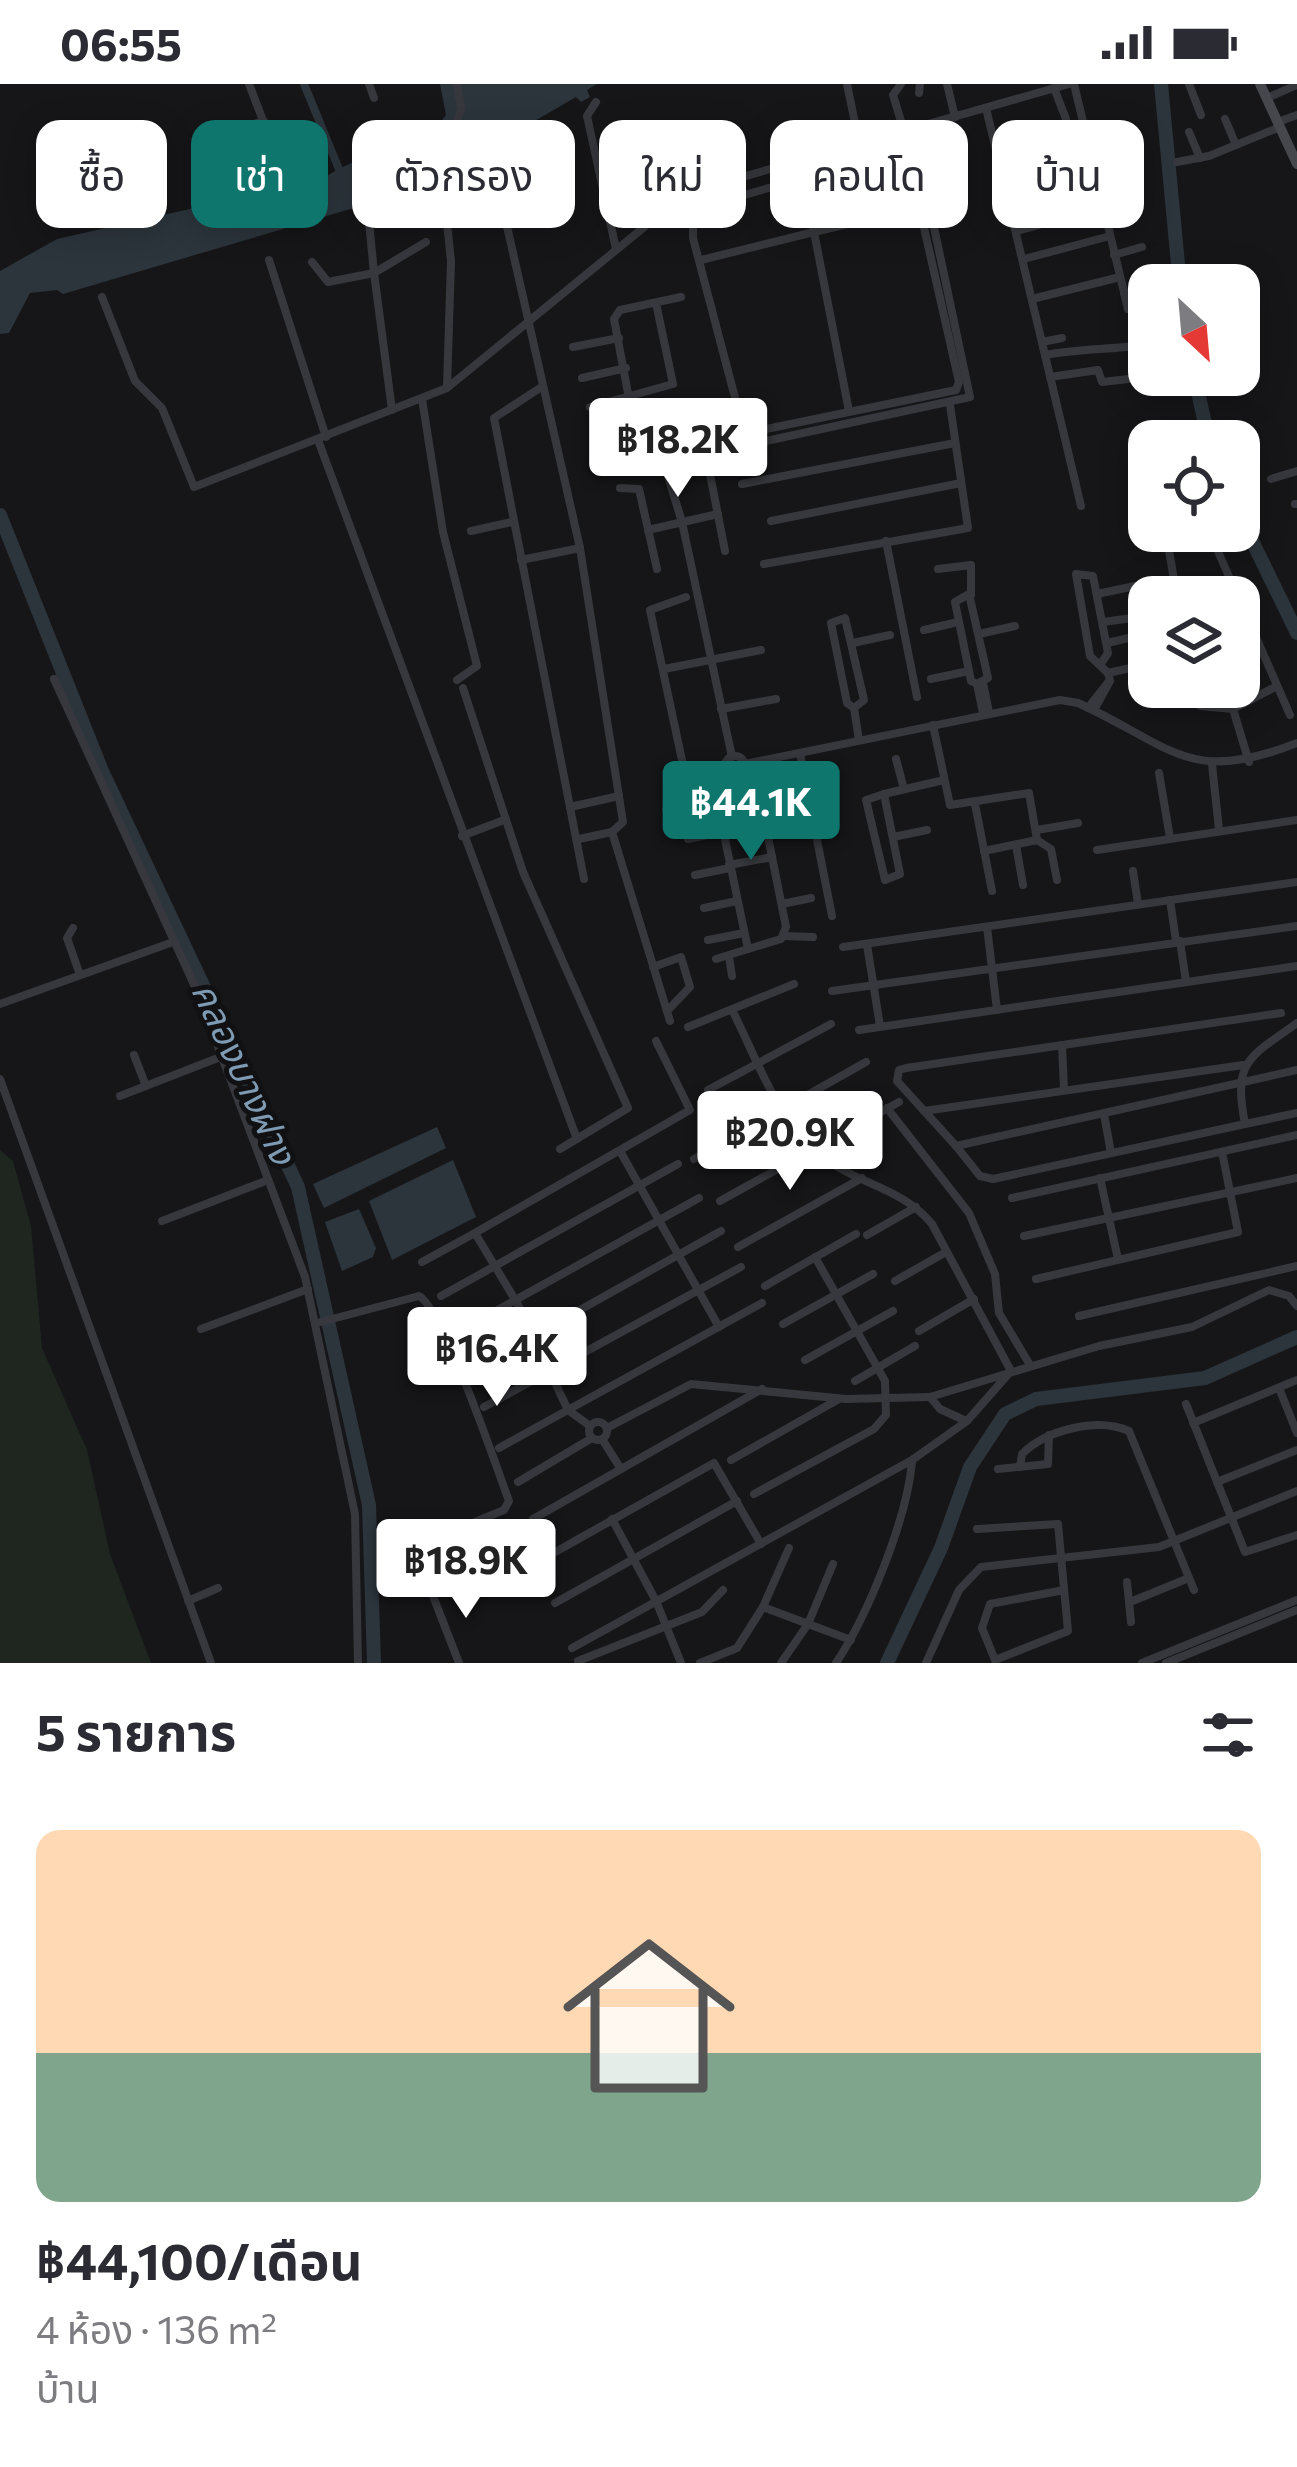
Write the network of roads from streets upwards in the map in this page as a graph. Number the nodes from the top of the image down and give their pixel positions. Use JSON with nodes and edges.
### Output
{"nodes":[{"id":1,"x":249,"y":84,"type":"edge"},
{"id":2,"x":369,"y":84,"type":"edge"},
{"id":3,"x":457,"y":84,"type":"edge"},
{"id":4,"x":847,"y":84,"type":"edge"},
{"id":5,"x":901,"y":84,"type":"edge"},
{"id":6,"x":950,"y":84,"type":"edge"},
{"id":7,"x":1015,"y":84,"type":"edge"},
{"id":8,"x":1071,"y":84,"type":"edge"},
{"id":9,"x":1190,"y":84,"type":"edge"},
{"id":10,"x":1260,"y":84,"type":"edge"},
{"id":11,"x":1297,"y":85,"type":"edge"},
{"id":12,"x":1054,"y":88,"type":"junction"},
{"id":13,"x":374,"y":98,"type":"dead end"},
{"id":14,"x":1022,"y":98,"type":"junction"},
{"id":15,"x":1267,"y":98,"type":"junction"},
{"id":16,"x":596,"y":102,"type":"dead end"},
{"id":17,"x":986,"y":108,"type":"junction"},
{"id":18,"x":1201,"y":115,"type":"dead end"},
{"id":19,"x":1297,"y":115,"type":"edge"},
{"id":20,"x":958,"y":116,"type":"junction"},
{"id":21,"x":1066,"y":119,"type":"dead end"},
{"id":22,"x":1225,"y":119,"type":"dead end"},
{"id":23,"x":263,"y":120,"type":"edge"},
{"id":24,"x":854,"y":120,"type":"edge"},
{"id":25,"x":904,"y":120,"type":"edge"},
{"id":26,"x":944,"y":120,"type":"edge"},
{"id":27,"x":1081,"y":120,"type":"edge"},
{"id":28,"x":1279,"y":124,"type":"junction"},
{"id":29,"x":992,"y":132,"type":"edge"},
{"id":30,"x":1189,"y":132,"type":"dead end"},
{"id":31,"x":1236,"y":145,"type":"junction"},
{"id":32,"x":1200,"y":158,"type":"junction"},
{"id":33,"x":1177,"y":162,"type":"dead end"},
{"id":34,"x":1297,"y":164,"type":"edge"},
{"id":35,"x":770,"y":169,"type":"edge"},
{"id":36,"x":770,"y":189,"type":"edge"},
{"id":37,"x":370,"y":228,"type":"edge"},
{"id":38,"x":509,"y":228,"type":"edge"},
{"id":39,"x":813,"y":228,"type":"edge"},
{"id":40,"x":831,"y":228,"type":"edge"},
{"id":41,"x":923,"y":228,"type":"edge"},
{"id":42,"x":931,"y":228,"type":"edge"},
{"id":43,"x":1016,"y":228,"type":"edge"},
{"id":44,"x":1028,"y":228,"type":"edge"},
{"id":45,"x":1108,"y":228,"type":"edge"},
{"id":46,"x":1017,"y":231,"type":"junction"},
{"id":47,"x":814,"y":232,"type":"junction"},
{"id":48,"x":1110,"y":236,"type":"junction"},
{"id":49,"x":426,"y":242,"type":"dead end"},
{"id":50,"x":1142,"y":247,"type":"dead end"},
{"id":51,"x":616,"y":248,"type":"junction"},
{"id":52,"x":1114,"y":255,"type":"junction"},
{"id":53,"x":269,"y":260,"type":"dead end"},
{"id":54,"x":701,"y":260,"type":"junction"},
{"id":55,"x":1024,"y":260,"type":"junction"},
{"id":56,"x":312,"y":262,"type":"dead end"},
{"id":57,"x":374,"y":273,"type":"junction"},
{"id":58,"x":1120,"y":277,"type":"junction"},
{"id":59,"x":1124,"y":293,"type":"junction"},
{"id":60,"x":1128,"y":293,"type":"edge"},
{"id":61,"x":102,"y":297,"type":"dead end"},
{"id":62,"x":681,"y":297,"type":"dead end"},
{"id":63,"x":1032,"y":299,"type":"junction"},
{"id":64,"x":656,"y":303,"type":"junction"},
{"id":65,"x":1128,"y":309,"type":"dead end"},
{"id":66,"x":528,"y":327,"type":"junction"},
{"id":67,"x":619,"y":338,"type":"junction"},
{"id":68,"x":1062,"y":338,"type":"dead end"},
{"id":69,"x":1042,"y":342,"type":"junction"},
{"id":70,"x":1128,"y":346,"type":"edge"},
{"id":71,"x":573,"y":347,"type":"dead end"},
{"id":72,"x":1045,"y":355,"type":"junction"},
{"id":73,"x":626,"y":368,"type":"junction"},
{"id":74,"x":1050,"y":377,"type":"junction"},
{"id":75,"x":582,"y":378,"type":"dead end"},
{"id":76,"x":1128,"y":379,"type":"edge"},
{"id":77,"x":447,"y":388,"type":"junction"},
{"id":78,"x":540,"y":388,"type":"junction"},
{"id":79,"x":633,"y":398,"type":"junction"},
{"id":80,"x":422,"y":399,"type":"junction"},
{"id":81,"x":950,"y":405,"type":"junction"},
{"id":82,"x":590,"y":407,"type":"dead end"},
{"id":83,"x":392,"y":410,"type":"junction"},
{"id":84,"x":849,"y":412,"type":"junction"},
{"id":85,"x":322,"y":438,"type":"junction"},
{"id":86,"x":956,"y":443,"type":"junction"},
{"id":87,"x":738,"y":446,"type":"dead end"},
{"id":88,"x":707,"y":459,"type":"dead end"},
{"id":89,"x":1297,"y":471,"type":"edge"},
{"id":90,"x":1271,"y":479,"type":"dead end"},
{"id":91,"x":961,"y":483,"type":"junction"},
{"id":92,"x":742,"y":484,"type":"dead end"},
{"id":93,"x":620,"y":488,"type":"dead end"},
{"id":94,"x":1081,"y":506,"type":"dead end"},
{"id":95,"x":718,"y":514,"type":"junction"},
{"id":96,"x":771,"y":521,"type":"dead end"},
{"id":97,"x":512,"y":522,"type":"junction"},
{"id":98,"x":682,"y":522,"type":"junction"},
{"id":99,"x":648,"y":530,"type":"junction"},
{"id":100,"x":471,"y":531,"type":"dead end"},
{"id":101,"x":886,"y":541,"type":"junction"},
{"id":102,"x":580,"y":548,"type":"junction"},
{"id":103,"x":725,"y":551,"type":"dead end"},
{"id":104,"x":521,"y":560,"type":"junction"},
{"id":105,"x":764,"y":564,"type":"dead end"},
{"id":106,"x":657,"y":569,"type":"dead end"},
{"id":107,"x":938,"y":569,"type":"dead end"},
{"id":108,"x":1128,"y":587,"type":"edge"},
{"id":109,"x":1097,"y":593,"type":"junction"},
{"id":110,"x":971,"y":595,"type":"junction"},
{"id":111,"x":686,"y":597,"type":"dead end"},
{"id":112,"x":1128,"y":619,"type":"edge"},
{"id":113,"x":958,"y":622,"type":"junction"},
{"id":114,"x":1102,"y":622,"type":"junction"},
{"id":115,"x":1015,"y":626,"type":"dead end"},
{"id":116,"x":924,"y":630,"type":"dead end"},
{"id":117,"x":980,"y":634,"type":"junction"},
{"id":118,"x":890,"y":635,"type":"dead end"},
{"id":119,"x":1128,"y":638,"type":"edge"},
{"id":120,"x":853,"y":643,"type":"junction"},
{"id":121,"x":1107,"y":643,"type":"junction"},
{"id":122,"x":1260,"y":648,"type":"edge"},
{"id":123,"x":761,"y":650,"type":"dead end"},
{"id":124,"x":711,"y":660,"type":"junction"},
{"id":125,"x":1100,"y":665,"type":"junction"},
{"id":126,"x":664,"y":669,"type":"junction"},
{"id":127,"x":969,"y":670,"type":"junction"},
{"id":128,"x":1128,"y":670,"type":"edge"},
{"id":129,"x":1109,"y":676,"type":"junction"},
{"id":130,"x":54,"y":679,"type":"dead end"},
{"id":131,"x":931,"y":679,"type":"dead end"},
{"id":132,"x":980,"y":684,"type":"junction"},
{"id":133,"x":1277,"y":686,"type":"junction"},
{"id":134,"x":917,"y":697,"type":"dead end"},
{"id":135,"x":776,"y":699,"type":"dead end"},
{"id":136,"x":854,"y":708,"type":"junction"},
{"id":137,"x":1222,"y":708,"type":"edge"},
{"id":138,"x":721,"y":709,"type":"junction"},
{"id":139,"x":1091,"y":709,"type":"junction"},
{"id":140,"x":1233,"y":709,"type":"junction"},
{"id":141,"x":986,"y":713,"type":"junction"},
{"id":142,"x":1290,"y":715,"type":"dead end"},
{"id":143,"x":933,"y":725,"type":"junction"},
{"id":144,"x":860,"y":740,"type":"junction"},
{"id":145,"x":1297,"y":743,"type":"edge"},
{"id":146,"x":800,"y":753,"type":"junction"},
{"id":147,"x":732,"y":757,"type":"junction"},
{"id":148,"x":896,"y":759,"type":"dead end"},
{"id":149,"x":1249,"y":762,"type":"junction"},
{"id":150,"x":745,"y":764,"type":"junction"},
{"id":151,"x":1212,"y":764,"type":"junction"},
{"id":152,"x":683,"y":765,"type":"dead end"},
{"id":153,"x":1160,"y":773,"type":"dead end"},
{"id":154,"x":739,"y":774,"type":"junction"},
{"id":155,"x":944,"y":780,"type":"junction"},
{"id":156,"x":904,"y":789,"type":"junction"},
{"id":157,"x":745,"y":790,"type":"junction"},
{"id":158,"x":884,"y":794,"type":"junction"},
{"id":159,"x":619,"y":796,"type":"junction"},
{"id":160,"x":761,"y":802,"type":"junction"},
{"id":161,"x":975,"y":804,"type":"junction"},
{"id":162,"x":570,"y":807,"type":"junction"},
{"id":163,"x":666,"y":810,"type":"dead end"},
{"id":164,"x":719,"y":810,"type":"junction"},
{"id":165,"x":504,"y":820,"type":"junction"},
{"id":166,"x":1297,"y":820,"type":"edge"},
{"id":167,"x":1078,"y":823,"type":"dead end"},
{"id":168,"x":927,"y":830,"type":"dead end"},
{"id":169,"x":1219,"y":830,"type":"junction"},
{"id":170,"x":612,"y":832,"type":"junction"},
{"id":171,"x":722,"y":832,"type":"junction"},
{"id":172,"x":892,"y":834,"type":"junction"},
{"id":173,"x":1037,"y":835,"type":"junction"},
{"id":174,"x":463,"y":836,"type":"junction"},
{"id":175,"x":874,"y":836,"type":"junction"},
{"id":176,"x":1169,"y":838,"type":"junction"},
{"id":177,"x":579,"y":839,"type":"junction"},
{"id":178,"x":688,"y":839,"type":"dead end"},
{"id":179,"x":1016,"y":845,"type":"junction"},
{"id":180,"x":1097,"y":850,"type":"dead end"},
{"id":181,"x":985,"y":851,"type":"junction"},
{"id":182,"x":772,"y":857,"type":"junction"},
{"id":183,"x":730,"y":867,"type":"junction"},
{"id":184,"x":1133,"y":871,"type":"dead end"},
{"id":185,"x":695,"y":875,"type":"dead end"},
{"id":186,"x":584,"y":879,"type":"dead end"},
{"id":187,"x":1057,"y":880,"type":"dead end"},
{"id":188,"x":1297,"y":882,"type":"edge"},
{"id":189,"x":1023,"y":885,"type":"dead end"},
{"id":190,"x":992,"y":890,"type":"dead end"},
{"id":191,"x":811,"y":898,"type":"dead end"},
{"id":192,"x":1170,"y":900,"type":"junction"},
{"id":193,"x":737,"y":901,"type":"junction"},
{"id":194,"x":782,"y":904,"type":"junction"},
{"id":195,"x":1138,"y":904,"type":"junction"},
{"id":196,"x":704,"y":908,"type":"dead end"},
{"id":197,"x":832,"y":916,"type":"dead end"},
{"id":198,"x":1297,"y":926,"type":"edge"},
{"id":199,"x":986,"y":927,"type":"junction"},
{"id":200,"x":74,"y":928,"type":"dead end"},
{"id":201,"x":745,"y":933,"type":"junction"},
{"id":202,"x":783,"y":936,"type":"junction"},
{"id":203,"x":813,"y":937,"type":"dead end"},
{"id":204,"x":708,"y":940,"type":"dead end"},
{"id":205,"x":1178,"y":941,"type":"junction"},
{"id":206,"x":173,"y":942,"type":"junction"},
{"id":207,"x":867,"y":945,"type":"junction"},
{"id":208,"x":843,"y":947,"type":"dead end"},
{"id":209,"x":748,"y":949,"type":"junction"},
{"id":210,"x":729,"y":958,"type":"junction"},
{"id":211,"x":716,"y":959,"type":"dead end"},
{"id":212,"x":1297,"y":966,"type":"edge"},
{"id":213,"x":653,"y":967,"type":"junction"},
{"id":214,"x":992,"y":968,"type":"junction"},
{"id":215,"x":80,"y":975,"type":"junction"},
{"id":216,"x":732,"y":976,"type":"dead end"},
{"id":217,"x":1186,"y":982,"type":"junction"},
{"id":218,"x":794,"y":984,"type":"dead end"},
{"id":219,"x":874,"y":986,"type":"junction"},
{"id":220,"x":832,"y":991,"type":"dead end"},
{"id":221,"x":0,"y":1004,"type":"edge"},
{"id":222,"x":732,"y":1010,"type":"junction"},
{"id":223,"x":998,"y":1010,"type":"junction"},
{"id":224,"x":1281,"y":1013,"type":"dead end"},
{"id":225,"x":1297,"y":1023,"type":"edge"},
{"id":226,"x":831,"y":1024,"type":"dead end"},
{"id":227,"x":688,"y":1027,"type":"dead end"},
{"id":228,"x":880,"y":1027,"type":"junction"},
{"id":229,"x":859,"y":1030,"type":"dead end"},
{"id":230,"x":656,"y":1041,"type":"dead end"},
{"id":231,"x":1062,"y":1046,"type":"junction"},
{"id":232,"x":134,"y":1055,"type":"dead end"},
{"id":233,"x":223,"y":1056,"type":"junction"},
{"id":234,"x":759,"y":1062,"type":"junction"},
{"id":235,"x":866,"y":1062,"type":"dead end"},
{"id":236,"x":1244,"y":1065,"type":"junction"},
{"id":237,"x":1297,"y":1070,"type":"edge"},
{"id":238,"x":0,"y":1079,"type":"edge"},
{"id":239,"x":1238,"y":1084,"type":"junction"},
{"id":240,"x":146,"y":1086,"type":"junction"},
{"id":241,"x":1064,"y":1089,"type":"junction"},
{"id":242,"x":708,"y":1090,"type":"dead end"},
{"id":243,"x":120,"y":1096,"type":"dead end"},
{"id":244,"x":898,"y":1102,"type":"dead end"},
{"id":245,"x":887,"y":1108,"type":"junction"},
{"id":246,"x":783,"y":1109,"type":"junction"},
{"id":247,"x":924,"y":1111,"type":"junction"},
{"id":248,"x":1297,"y":1112,"type":"edge"},
{"id":249,"x":1104,"y":1114,"type":"junction"},
{"id":250,"x":1246,"y":1124,"type":"junction"},
{"id":251,"x":1297,"y":1135,"type":"edge"},
{"id":252,"x":577,"y":1138,"type":"junction"},
{"id":253,"x":956,"y":1146,"type":"junction"},
{"id":254,"x":814,"y":1148,"type":"junction"},
{"id":255,"x":560,"y":1149,"type":"dead end"},
{"id":256,"x":619,"y":1150,"type":"junction"},
{"id":257,"x":1222,"y":1152,"type":"junction"},
{"id":258,"x":1112,"y":1153,"type":"junction"},
{"id":259,"x":694,"y":1159,"type":"dead end"},
{"id":260,"x":678,"y":1164,"type":"dead end"},
{"id":261,"x":863,"y":1178,"type":"junction"},
{"id":262,"x":1100,"y":1178,"type":"junction"},
{"id":263,"x":1297,"y":1178,"type":"edge"},
{"id":264,"x":268,"y":1180,"type":"junction"},
{"id":265,"x":639,"y":1186,"type":"junction"},
{"id":266,"x":1231,"y":1192,"type":"junction"},
{"id":267,"x":699,"y":1198,"type":"dead end"},
{"id":268,"x":1012,"y":1198,"type":"dead end"},
{"id":269,"x":720,"y":1201,"type":"dead end"},
{"id":270,"x":917,"y":1206,"type":"junction"},
{"id":271,"x":1109,"y":1219,"type":"junction"},
{"id":272,"x":658,"y":1220,"type":"junction"},
{"id":273,"x":162,"y":1222,"type":"dead end"},
{"id":274,"x":721,"y":1232,"type":"dead end"},
{"id":275,"x":475,"y":1233,"type":"junction"},
{"id":276,"x":1024,"y":1236,"type":"dead end"},
{"id":277,"x":738,"y":1247,"type":"dead end"},
{"id":278,"x":946,"y":1252,"type":"junction"},
{"id":279,"x":678,"y":1255,"type":"junction"},
{"id":280,"x":815,"y":1257,"type":"junction"},
{"id":281,"x":1118,"y":1259,"type":"junction"},
{"id":282,"x":422,"y":1262,"type":"dead end"},
{"id":283,"x":1297,"y":1265,"type":"edge"},
{"id":284,"x":495,"y":1266,"type":"junction"},
{"id":285,"x":741,"y":1268,"type":"dead end"},
{"id":286,"x":873,"y":1274,"type":"dead end"},
{"id":287,"x":1036,"y":1279,"type":"dead end"},
{"id":288,"x":896,"y":1281,"type":"dead end"},
{"id":289,"x":765,"y":1286,"type":"dead end"},
{"id":290,"x":308,"y":1289,"type":"junction"},
{"id":291,"x":699,"y":1292,"type":"junction"},
{"id":292,"x":836,"y":1294,"type":"junction"},
{"id":293,"x":441,"y":1296,"type":"dead end"},
{"id":294,"x":974,"y":1299,"type":"junction"},
{"id":295,"x":515,"y":1300,"type":"junction"},
{"id":296,"x":762,"y":1303,"type":"dead end"},
{"id":297,"x":1297,"y":1306,"type":"edge"},
{"id":298,"x":892,"y":1311,"type":"dead end"},
{"id":299,"x":999,"y":1312,"type":"junction"},
{"id":300,"x":1079,"y":1316,"type":"dead end"},
{"id":301,"x":982,"y":1320,"type":"junction"},
{"id":302,"x":317,"y":1323,"type":"junction"},
{"id":303,"x":783,"y":1324,"type":"dead end"},
{"id":304,"x":719,"y":1327,"type":"junction"},
{"id":305,"x":201,"y":1329,"type":"dead end"},
{"id":306,"x":857,"y":1331,"type":"junction"},
{"id":307,"x":919,"y":1331,"type":"dead end"},
{"id":308,"x":456,"y":1333,"type":"dead end"},
{"id":309,"x":534,"y":1336,"type":"junction"},
{"id":310,"x":915,"y":1346,"type":"dead end"},
{"id":311,"x":805,"y":1360,"type":"dead end"},
{"id":312,"x":1030,"y":1365,"type":"junction"},
{"id":313,"x":878,"y":1367,"type":"junction"},
{"id":314,"x":470,"y":1371,"type":"dead end"},
{"id":315,"x":550,"y":1371,"type":"junction"},
{"id":316,"x":1011,"y":1371,"type":"junction"},
{"id":317,"x":1297,"y":1380,"type":"edge"},
{"id":318,"x":855,"y":1381,"type":"dead end"},
{"id":319,"x":764,"y":1388,"type":"junction"},
{"id":320,"x":1279,"y":1388,"type":"junction"},
{"id":321,"x":930,"y":1397,"type":"junction"},
{"id":322,"x":840,"y":1398,"type":"junction"},
{"id":323,"x":885,"y":1400,"type":"junction"},
{"id":324,"x":1186,"y":1404,"type":"dead end"},
{"id":325,"x":484,"y":1407,"type":"dead end"},
{"id":326,"x":568,"y":1410,"type":"junction"},
{"id":327,"x":967,"y":1421,"type":"junction"},
{"id":328,"x":1193,"y":1423,"type":"junction"},
{"id":329,"x":590,"y":1426,"type":"junction"},
{"id":330,"x":607,"y":1428,"type":"junction"},
{"id":331,"x":1049,"y":1433,"type":"junction"},
{"id":332,"x":1297,"y":1433,"type":"edge"},
{"id":333,"x":597,"y":1438,"type":"junction"},
{"id":334,"x":499,"y":1448,"type":"dead end"},
{"id":335,"x":1297,"y":1450,"type":"edge"},
{"id":336,"x":730,"y":1460,"type":"dead end"},
{"id":337,"x":912,"y":1460,"type":"junction"},
{"id":338,"x":1020,"y":1467,"type":"junction"},
{"id":339,"x":621,"y":1469,"type":"junction"},
{"id":340,"x":998,"y":1469,"type":"dead end"},
{"id":341,"x":518,"y":1482,"type":"dead end"},
{"id":342,"x":1217,"y":1482,"type":"junction"},
{"id":343,"x":1297,"y":1491,"type":"edge"},
{"id":344,"x":754,"y":1494,"type":"dead end"},
{"id":345,"x":736,"y":1501,"type":"junction"},
{"id":346,"x":1231,"y":1518,"type":"junction"},
{"id":347,"x":533,"y":1519,"type":"dead end"},
{"id":348,"x":612,"y":1519,"type":"junction"},
{"id":349,"x":976,"y":1529,"type":"dead end"},
{"id":350,"x":1297,"y":1535,"type":"edge"},
{"id":351,"x":1174,"y":1541,"type":"junction"},
{"id":352,"x":760,"y":1544,"type":"junction"},
{"id":353,"x":789,"y":1548,"type":"dead end"},
{"id":354,"x":1060,"y":1556,"type":"junction"},
{"id":355,"x":541,"y":1560,"type":"dead end"},
{"id":356,"x":634,"y":1560,"type":"junction"},
{"id":357,"x":833,"y":1564,"type":"dead end"},
{"id":358,"x":1189,"y":1578,"type":"junction"},
{"id":359,"x":1127,"y":1582,"type":"dead end"},
{"id":360,"x":218,"y":1588,"type":"dead end"},
{"id":361,"x":723,"y":1590,"type":"dead end"},
{"id":362,"x":1064,"y":1590,"type":"junction"},
{"id":363,"x":1194,"y":1590,"type":"dead end"},
{"id":364,"x":1297,"y":1600,"type":"edge"},
{"id":365,"x":188,"y":1601,"type":"junction"},
{"id":366,"x":656,"y":1601,"type":"junction"},
{"id":367,"x":1130,"y":1602,"type":"junction"},
{"id":368,"x":555,"y":1603,"type":"dead end"},
{"id":369,"x":764,"y":1607,"type":"junction"},
{"id":370,"x":1297,"y":1610,"type":"edge"},
{"id":371,"x":1131,"y":1622,"type":"dead end"},
{"id":372,"x":808,"y":1624,"type":"junction"},
{"id":373,"x":1239,"y":1628,"type":"junction"},
{"id":374,"x":668,"y":1629,"type":"junction"},
{"id":375,"x":851,"y":1640,"type":"junction"},
{"id":376,"x":572,"y":1648,"type":"dead end"},
{"id":377,"x":932,"y":1650,"type":"junction"},
{"id":378,"x":578,"y":1661,"type":"edge"},
{"id":379,"x":211,"y":1663,"type":"edge"},
{"id":380,"x":358,"y":1663,"type":"edge"},
{"id":381,"x":459,"y":1663,"type":"edge"},
{"id":382,"x":681,"y":1663,"type":"edge"},
{"id":383,"x":700,"y":1663,"type":"edge"},
{"id":384,"x":781,"y":1663,"type":"edge"},
{"id":385,"x":836,"y":1663,"type":"edge"},
{"id":386,"x":926,"y":1663,"type":"edge"},
{"id":387,"x":937,"y":1663,"type":"edge"},
{"id":388,"x":1142,"y":1663,"type":"edge"},
{"id":389,"x":1166,"y":1663,"type":"edge"}],
"edges":[{"from":1,"to":23,"type":"street"},
{"from":2,"to":13,"type":"street"},
{"from":3,"to":77,"type":"street"},
{"from":4,"to":24,"type":"street"},
{"from":5,"to":25,"type":"street"},
{"from":6,"to":20,"type":"street"},
{"from":7,"to":14,"type":"street"},
{"from":8,"to":12,"type":"street"},
{"from":8,"to":27,"type":"street"},
{"from":9,"to":18,"type":"street"},
{"from":10,"to":15,"type":"street"},
{"from":11,"to":15,"type":"street"},
{"from":12,"to":14,"type":"street"},
{"from":12,"to":21,"type":"street"},
{"from":14,"to":17,"type":"street"},
{"from":15,"to":28,"type":"street"},
{"from":16,"to":51,"type":"street"},
{"from":17,"to":20,"type":"street"},
{"from":17,"to":29,"type":"street"},
{"from":19,"to":28,"type":"street"},
{"from":20,"to":26,"type":"street"},
{"from":22,"to":31,"type":"street"},
{"from":28,"to":31,"type":"street"},
{"from":28,"to":34,"type":"street"},
{"from":30,"to":32,"type":"street"},
{"from":31,"to":32,"type":"street"},
{"from":32,"to":33,"type":"street"},
{"from":35,"to":51,"type":"street"},
{"from":36,"to":54,"type":"street"},
{"from":37,"to":57,"type":"street"},
{"from":38,"to":66,"type":"street"},
{"from":39,"to":47,"type":"street"},
{"from":40,"to":47,"type":"street"},
{"from":41,"to":84,"type":"street"},
{"from":42,"to":81,"type":"street"},
{"from":43,"to":46,"type":"street"},
{"from":44,"to":46,"type":"street"},
{"from":45,"to":48,"type":"street"},
{"from":46,"to":55,"type":"street"},
{"from":47,"to":54,"type":"street"},
{"from":47,"to":84,"type":"street"},
{"from":48,"to":52,"type":"street"},
{"from":48,"to":55,"type":"street"},
{"from":49,"to":57,"type":"street"},
{"from":50,"to":52,"type":"street"},
{"from":51,"to":66,"type":"street"},
{"from":52,"to":58,"type":"street"},
{"from":53,"to":85,"type":"street"},
{"from":54,"to":84,"type":"street"},
{"from":55,"to":63,"type":"street"},
{"from":56,"to":57,"type":"street"},
{"from":57,"to":83,"type":"street"},
{"from":58,"to":59,"type":"street"},
{"from":58,"to":63,"type":"street"},
{"from":59,"to":60,"type":"street"},
{"from":59,"to":65,"type":"street"},
{"from":61,"to":85,"type":"street"},
{"from":62,"to":64,"type":"street"},
{"from":63,"to":69,"type":"street"},
{"from":64,"to":67,"type":"street"},
{"from":64,"to":79,"type":"street"},
{"from":66,"to":77,"type":"street"},
{"from":66,"to":78,"type":"street"},
{"from":67,"to":71,"type":"street"},
{"from":67,"to":73,"type":"street"},
{"from":68,"to":69,"type":"street"},
{"from":69,"to":72,"type":"street"},
{"from":70,"to":72,"type":"street"},
{"from":72,"to":74,"type":"street"},
{"from":73,"to":75,"type":"street"},
{"from":73,"to":79,"type":"street"},
{"from":74,"to":76,"type":"street"},
{"from":74,"to":94,"type":"street"},
{"from":77,"to":80,"type":"street"},
{"from":78,"to":97,"type":"street"},
{"from":78,"to":102,"type":"street"},
{"from":79,"to":82,"type":"street"},
{"from":79,"to":98,"type":"street"},
{"from":80,"to":83,"type":"street"},
{"from":80,"to":165,"type":"street"},
{"from":81,"to":86,"type":"street"},
{"from":81,"to":87,"type":"street"},
{"from":83,"to":85,"type":"street"},
{"from":85,"to":174,"type":"street"},
{"from":86,"to":91,"type":"street"},
{"from":86,"to":92,"type":"street"},
{"from":88,"to":95,"type":"street"},
{"from":89,"to":90,"type":"street"},
{"from":91,"to":96,"type":"street"},
{"from":91,"to":101,"type":"street"},
{"from":93,"to":99,"type":"street"},
{"from":95,"to":98,"type":"street"},
{"from":95,"to":103,"type":"street"},
{"from":97,"to":100,"type":"street"},
{"from":97,"to":104,"type":"street"},
{"from":98,"to":99,"type":"street"},
{"from":98,"to":124,"type":"street"},
{"from":99,"to":106,"type":"street"},
{"from":101,"to":105,"type":"street"},
{"from":101,"to":134,"type":"street"},
{"from":102,"to":104,"type":"street"},
{"from":102,"to":159,"type":"street"},
{"from":104,"to":162,"type":"street"},
{"from":107,"to":110,"type":"street"},
{"from":108,"to":109,"type":"street"},
{"from":109,"to":114,"type":"street"},
{"from":109,"to":125,"type":"street"},
{"from":110,"to":113,"type":"street"},
{"from":110,"to":117,"type":"street"},
{"from":111,"to":126,"type":"street"},
{"from":112,"to":114,"type":"street"},
{"from":113,"to":116,"type":"street"},
{"from":113,"to":127,"type":"street"},
{"from":114,"to":121,"type":"street"},
{"from":115,"to":117,"type":"street"},
{"from":117,"to":132,"type":"street"},
{"from":118,"to":120,"type":"street"},
{"from":119,"to":121,"type":"street"},
{"from":120,"to":136,"type":"street"},
{"from":120,"to":136,"type":"street"},
{"from":121,"to":125,"type":"street"},
{"from":122,"to":133,"type":"street"},
{"from":123,"to":124,"type":"street"},
{"from":124,"to":126,"type":"street"},
{"from":124,"to":138,"type":"street"},
{"from":125,"to":129,"type":"street"},
{"from":126,"to":152,"type":"street"},
{"from":127,"to":131,"type":"street"},
{"from":127,"to":132,"type":"street"},
{"from":128,"to":129,"type":"street"},
{"from":129,"to":139,"type":"street"},
{"from":130,"to":206,"type":"street"},
{"from":132,"to":141,"type":"street"},
{"from":133,"to":140,"type":"street"},
{"from":133,"to":142,"type":"street"},
{"from":135,"to":138,"type":"street"},
{"from":136,"to":144,"type":"street"},
{"from":137,"to":140,"type":"street"},
{"from":138,"to":147,"type":"street"},
{"from":139,"to":141,"type":"street"},
{"from":139,"to":151,"type":"street"},
{"from":140,"to":149,"type":"street"},
{"from":141,"to":143,"type":"street"},
{"from":143,"to":144,"type":"street"},
{"from":143,"to":155,"type":"street"},
{"from":144,"to":146,"type":"street"},
{"from":145,"to":149,"type":"street"},
{"from":146,"to":150,"type":"street"},
{"from":146,"to":197,"type":"street"},
{"from":147,"to":150,"type":"street"},
{"from":147,"to":154,"type":"street"},
{"from":148,"to":156,"type":"street"},
{"from":149,"to":151,"type":"street"},
{"from":150,"to":154,"type":"street"},
{"from":151,"to":169,"type":"street"},
{"from":153,"to":176,"type":"street"},
{"from":154,"to":157,"type":"street"},
{"from":155,"to":156,"type":"street"},
{"from":155,"to":161,"type":"street"},
{"from":156,"to":158,"type":"street"},
{"from":157,"to":160,"type":"street"},
{"from":157,"to":164,"type":"street"},
{"from":158,"to":172,"type":"street"},
{"from":158,"to":175,"type":"street"},
{"from":159,"to":162,"type":"street"},
{"from":159,"to":170,"type":"street"},
{"from":160,"to":164,"type":"street"},
{"from":160,"to":182,"type":"street"},
{"from":161,"to":173,"type":"street"},
{"from":161,"to":181,"type":"street"},
{"from":162,"to":177,"type":"street"},
{"from":163,"to":164,"type":"street"},
{"from":164,"to":171,"type":"street"},
{"from":165,"to":174,"type":"street"},
{"from":165,"to":252,"type":"street"},
{"from":166,"to":169,"type":"street"},
{"from":167,"to":173,"type":"street"},
{"from":168,"to":172,"type":"street"},
{"from":169,"to":176,"type":"street"},
{"from":170,"to":177,"type":"street"},
{"from":170,"to":213,"type":"street"},
{"from":171,"to":178,"type":"street"},
{"from":171,"to":183,"type":"street"},
{"from":172,"to":175,"type":"street"},
{"from":172,"to":175,"type":"street"},
{"from":173,"to":179,"type":"street"},
{"from":173,"to":187,"type":"street"},
{"from":174,"to":252,"type":"street"},
{"from":176,"to":180,"type":"street"},
{"from":177,"to":186,"type":"street"},
{"from":179,"to":181,"type":"street"},
{"from":179,"to":189,"type":"street"},
{"from":181,"to":190,"type":"street"},
{"from":182,"to":183,"type":"street"},
{"from":182,"to":194,"type":"street"},
{"from":183,"to":185,"type":"street"},
{"from":183,"to":193,"type":"street"},
{"from":184,"to":195,"type":"street"},
{"from":188,"to":192,"type":"street"},
{"from":191,"to":194,"type":"street"},
{"from":192,"to":195,"type":"street"},
{"from":192,"to":205,"type":"street"},
{"from":193,"to":196,"type":"street"},
{"from":193,"to":201,"type":"street"},
{"from":194,"to":202,"type":"street"},
{"from":195,"to":199,"type":"street"},
{"from":198,"to":205,"type":"street"},
{"from":199,"to":207,"type":"street"},
{"from":199,"to":214,"type":"street"},
{"from":200,"to":215,"type":"street"},
{"from":201,"to":204,"type":"street"},
{"from":201,"to":209,"type":"street"},
{"from":202,"to":203,"type":"street"},
{"from":202,"to":209,"type":"street"},
{"from":205,"to":214,"type":"street"},
{"from":205,"to":217,"type":"street"},
{"from":206,"to":215,"type":"street"},
{"from":206,"to":233,"type":"street"},
{"from":207,"to":208,"type":"street"},
{"from":207,"to":219,"type":"street"},
{"from":209,"to":210,"type":"street"},
{"from":210,"to":211,"type":"street"},
{"from":210,"to":216,"type":"street"},
{"from":212,"to":217,"type":"street"},
{"from":213,"to":213,"type":"street"},
{"from":214,"to":219,"type":"street"},
{"from":214,"to":223,"type":"street"},
{"from":215,"to":221,"type":"street"},
{"from":217,"to":223,"type":"street"},
{"from":218,"to":222,"type":"street"},
{"from":219,"to":220,"type":"street"},
{"from":219,"to":228,"type":"street"},
{"from":222,"to":227,"type":"street"},
{"from":222,"to":234,"type":"street"},
{"from":223,"to":228,"type":"street"},
{"from":224,"to":231,"type":"street"},
{"from":225,"to":236,"type":"street"},
{"from":226,"to":234,"type":"street"},
{"from":228,"to":229,"type":"street"},
{"from":230,"to":256,"type":"street"},
{"from":231,"to":241,"type":"street"},
{"from":231,"to":247,"type":"street"},
{"from":232,"to":240,"type":"street"},
{"from":233,"to":240,"type":"street"},
{"from":233,"to":264,"type":"street"},
{"from":234,"to":242,"type":"street"},
{"from":234,"to":246,"type":"street"},
{"from":235,"to":246,"type":"street"},
{"from":236,"to":239,"type":"street"},
{"from":236,"to":241,"type":"street"},
{"from":237,"to":239,"type":"street"},
{"from":238,"to":365,"type":"street"},
{"from":239,"to":249,"type":"street"},
{"from":239,"to":250,"type":"street"},
{"from":240,"to":243,"type":"street"},
{"from":241,"to":247,"type":"street"},
{"from":244,"to":245,"type":"street"},
{"from":245,"to":254,"type":"street"},
{"from":245,"to":299,"type":"street"},
{"from":246,"to":254,"type":"street"},
{"from":246,"to":259,"type":"street"},
{"from":247,"to":253,"type":"street"},
{"from":248,"to":250,"type":"street"},
{"from":249,"to":253,"type":"street"},
{"from":249,"to":258,"type":"street"},
{"from":250,"to":258,"type":"street"},
{"from":251,"to":257,"type":"street"},
{"from":252,"to":255,"type":"street"},
{"from":253,"to":258,"type":"street"},
{"from":254,"to":261,"type":"street"},
{"from":254,"to":269,"type":"street"},
{"from":256,"to":265,"type":"street"},
{"from":256,"to":275,"type":"street"},
{"from":257,"to":262,"type":"street"},
{"from":257,"to":266,"type":"street"},
{"from":260,"to":265,"type":"street"},
{"from":261,"to":270,"type":"street"},
{"from":261,"to":277,"type":"street"},
{"from":262,"to":268,"type":"street"},
{"from":262,"to":271,"type":"street"},
{"from":263,"to":266,"type":"street"},
{"from":264,"to":273,"type":"street"},
{"from":264,"to":290,"type":"street"},
{"from":265,"to":272,"type":"street"},
{"from":265,"to":284,"type":"street"},
{"from":266,"to":271,"type":"street"},
{"from":266,"to":281,"type":"street"},
{"from":267,"to":272,"type":"street"},
{"from":270,"to":278,"type":"street"},
{"from":270,"to":280,"type":"street"},
{"from":271,"to":276,"type":"street"},
{"from":271,"to":281,"type":"street"},
{"from":272,"to":279,"type":"street"},
{"from":272,"to":295,"type":"street"},
{"from":274,"to":279,"type":"street"},
{"from":275,"to":282,"type":"street"},
{"from":275,"to":284,"type":"street"},
{"from":278,"to":288,"type":"street"},
{"from":278,"to":294,"type":"street"},
{"from":279,"to":291,"type":"street"},
{"from":279,"to":309,"type":"street"},
{"from":280,"to":289,"type":"street"},
{"from":280,"to":292,"type":"street"},
{"from":281,"to":287,"type":"street"},
{"from":283,"to":300,"type":"street"},
{"from":284,"to":293,"type":"street"},
{"from":284,"to":295,"type":"street"},
{"from":285,"to":291,"type":"street"},
{"from":286,"to":292,"type":"street"},
{"from":290,"to":302,"type":"street"},
{"from":290,"to":305,"type":"street"},
{"from":291,"to":304,"type":"street"},
{"from":291,"to":315,"type":"street"},
{"from":292,"to":303,"type":"street"},
{"from":292,"to":306,"type":"street"},
{"from":294,"to":301,"type":"street"},
{"from":294,"to":307,"type":"street"},
{"from":295,"to":308,"type":"street"},
{"from":295,"to":309,"type":"street"},
{"from":296,"to":304,"type":"street"},
{"from":297,"to":312,"type":"street"},
{"from":298,"to":306,"type":"street"},
{"from":299,"to":301,"type":"street"},
{"from":299,"to":312,"type":"street"},
{"from":301,"to":316,"type":"street"},
{"from":302,"to":380,"type":"street"},
{"from":302,"to":381,"type":"street"},
{"from":304,"to":326,"type":"street"},
{"from":306,"to":311,"type":"street"},
{"from":306,"to":313,"type":"street"},
{"from":309,"to":314,"type":"street"},
{"from":309,"to":315,"type":"street"},
{"from":310,"to":313,"type":"street"},
{"from":312,"to":316,"type":"street"},
{"from":313,"to":318,"type":"street"},
{"from":313,"to":323,"type":"street"},
{"from":315,"to":325,"type":"street"},
{"from":315,"to":326,"type":"street"},
{"from":316,"to":321,"type":"street"},
{"from":316,"to":327,"type":"street"},
{"from":317,"to":320,"type":"street"},
{"from":319,"to":322,"type":"street"},
{"from":319,"to":330,"type":"street"},
{"from":319,"to":339,"type":"street"},
{"from":320,"to":328,"type":"street"},
{"from":320,"to":332,"type":"street"},
{"from":321,"to":323,"type":"street"},
{"from":321,"to":327,"type":"street"},
{"from":322,"to":323,"type":"street"},
{"from":322,"to":336,"type":"street"},
{"from":323,"to":344,"type":"street"},
{"from":324,"to":328,"type":"street"},
{"from":326,"to":329,"type":"street"},
{"from":326,"to":334,"type":"street"},
{"from":327,"to":337,"type":"street"},
{"from":328,"to":342,"type":"street"},
{"from":329,"to":330,"type":"street"},
{"from":329,"to":333,"type":"street"},
{"from":330,"to":333,"type":"street"},
{"from":331,"to":338,"type":"street"},
{"from":331,"to":338,"type":"street"},
{"from":331,"to":351,"type":"street"},
{"from":333,"to":339,"type":"street"},
{"from":333,"to":341,"type":"street"},
{"from":335,"to":342,"type":"street"},
{"from":337,"to":352,"type":"street"},
{"from":337,"to":375,"type":"street"},
{"from":338,"to":340,"type":"street"},
{"from":339,"to":347,"type":"street"},
{"from":342,"to":346,"type":"street"},
{"from":343,"to":346,"type":"street"},
{"from":345,"to":348,"type":"street"},
{"from":345,"to":352,"type":"street"},
{"from":345,"to":356,"type":"street"},
{"from":346,"to":350,"type":"street"},
{"from":346,"to":351,"type":"street"},
{"from":348,"to":355,"type":"street"},
{"from":348,"to":356,"type":"street"},
{"from":349,"to":354,"type":"street"},
{"from":351,"to":354,"type":"street"},
{"from":351,"to":358,"type":"street"},
{"from":352,"to":366,"type":"street"},
{"from":353,"to":369,"type":"street"},
{"from":354,"to":362,"type":"street"},
{"from":354,"to":377,"type":"street"},
{"from":356,"to":366,"type":"street"},
{"from":356,"to":368,"type":"street"},
{"from":357,"to":372,"type":"street"},
{"from":358,"to":363,"type":"street"},
{"from":358,"to":367,"type":"street"},
{"from":359,"to":367,"type":"street"},
{"from":360,"to":365,"type":"street"},
{"from":361,"to":374,"type":"street"},
{"from":362,"to":362,"type":"street"},
{"from":364,"to":373,"type":"street"},
{"from":365,"to":379,"type":"street"},
{"from":366,"to":374,"type":"street"},
{"from":366,"to":376,"type":"street"},
{"from":367,"to":371,"type":"street"},
{"from":369,"to":372,"type":"street"},
{"from":369,"to":383,"type":"street"},
{"from":370,"to":373,"type":"street"},
{"from":372,"to":375,"type":"street"},
{"from":372,"to":384,"type":"street"},
{"from":373,"to":388,"type":"street"},
{"from":373,"to":389,"type":"street"},
{"from":374,"to":378,"type":"street"},
{"from":374,"to":382,"type":"street"},
{"from":375,"to":385,"type":"street"},
{"from":377,"to":386,"type":"street"},
{"from":377,"to":387,"type":"street"}]}
